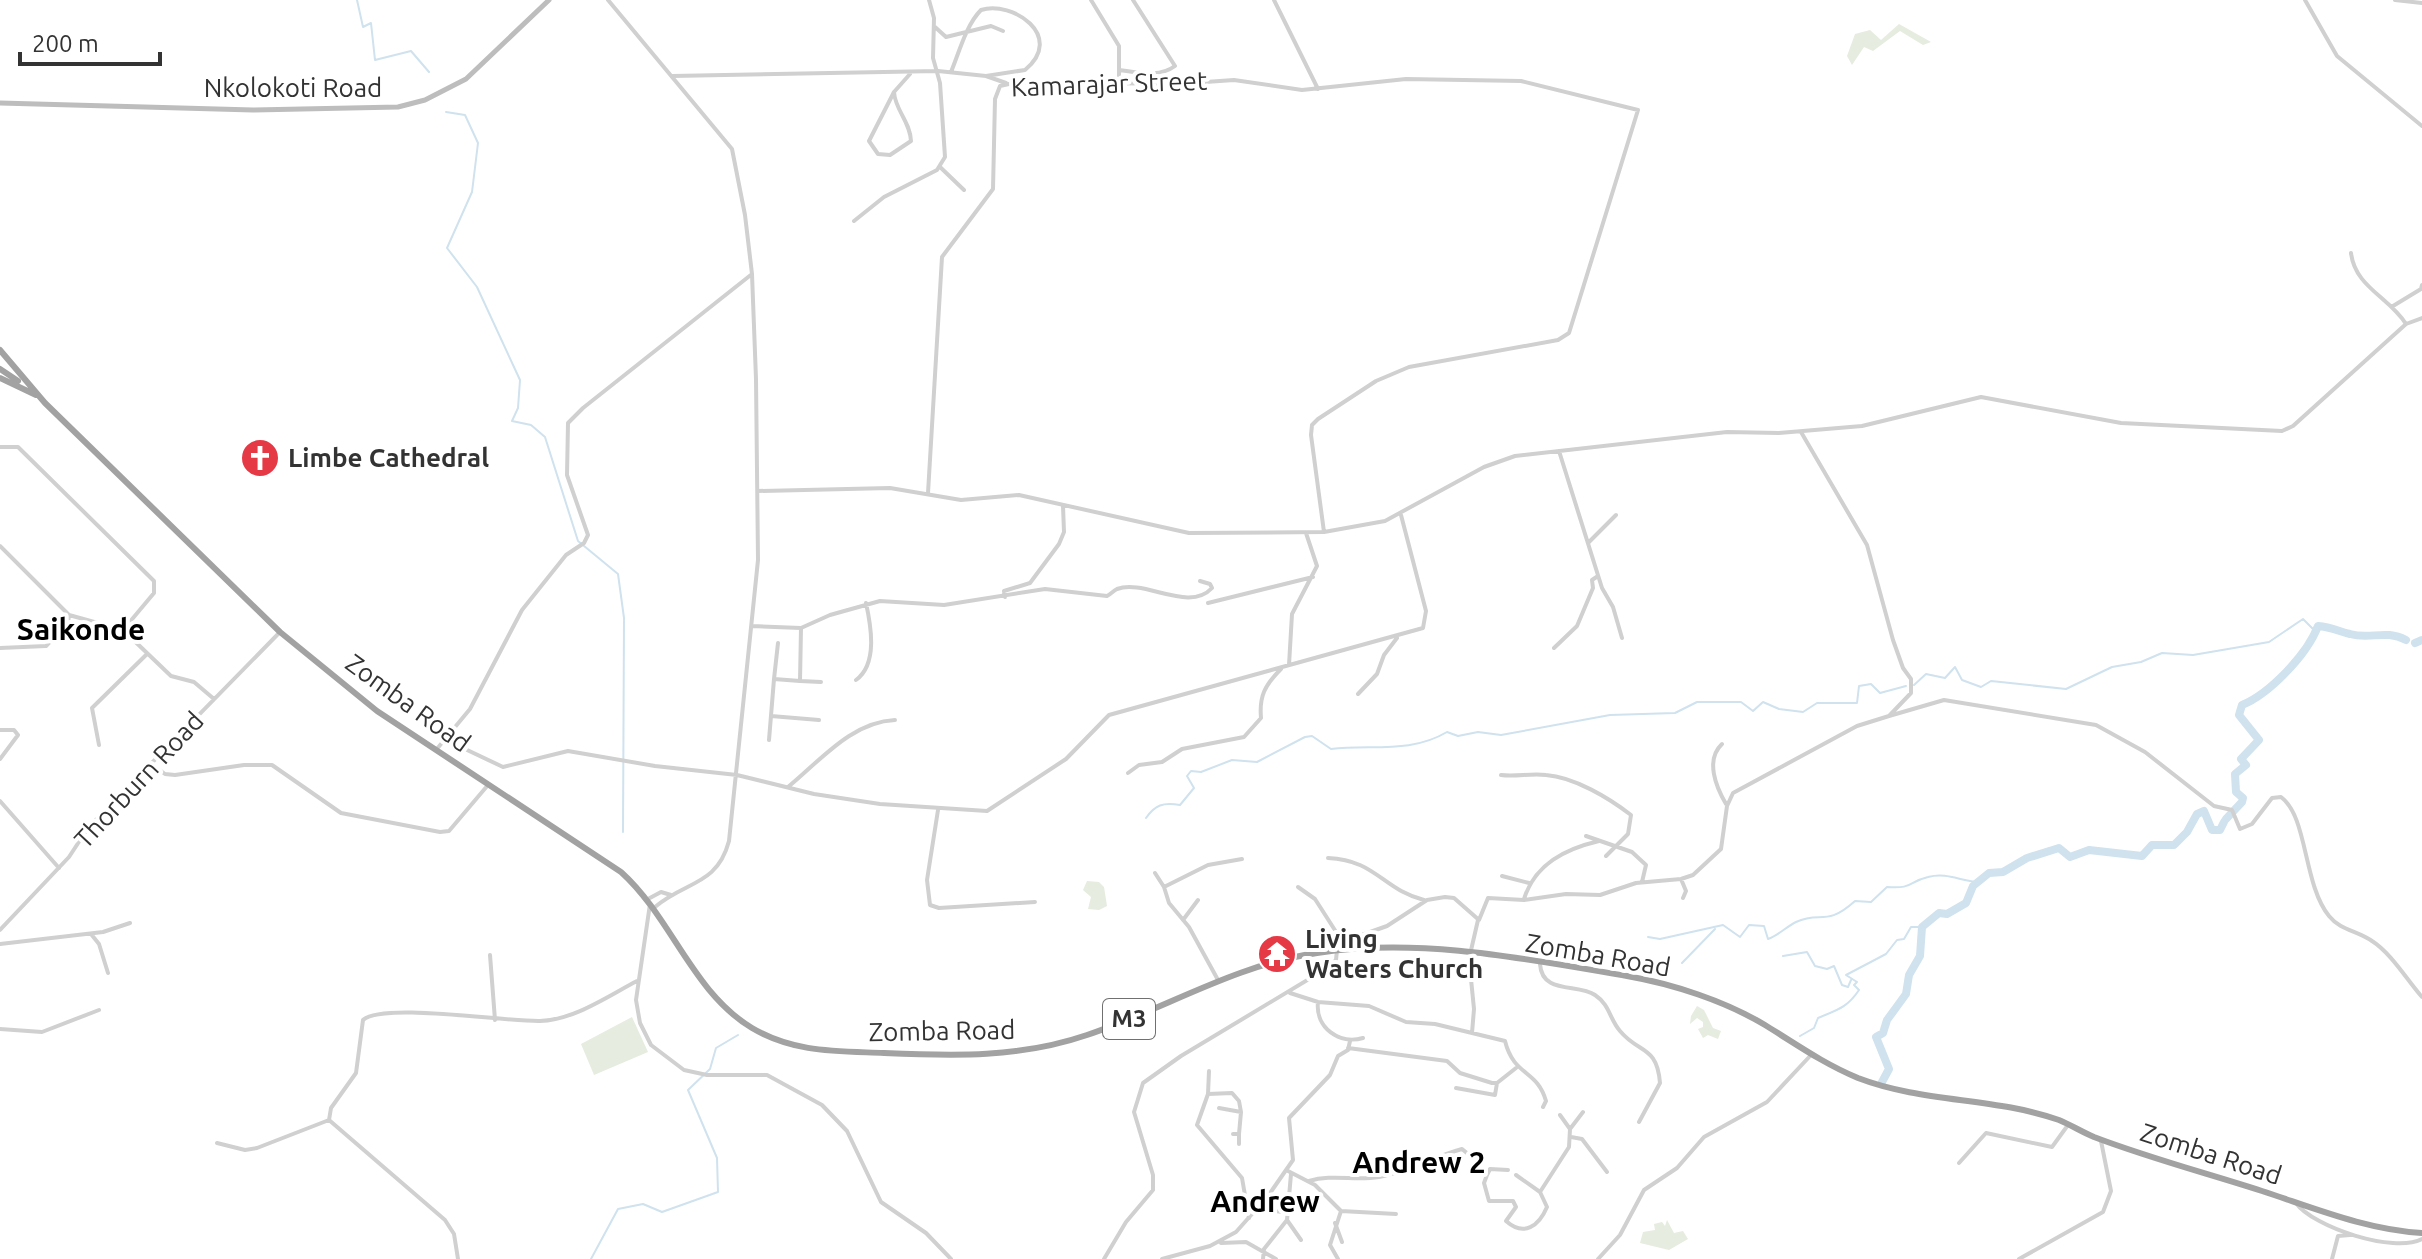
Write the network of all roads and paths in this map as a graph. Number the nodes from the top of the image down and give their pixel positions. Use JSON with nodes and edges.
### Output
{"nodes":[{"id":1,"x":549,"y":0,"type":"edge"},
{"id":2,"x":608,"y":0,"type":"edge"},
{"id":3,"x":929,"y":0,"type":"edge"},
{"id":4,"x":1091,"y":0,"type":"edge"},
{"id":5,"x":1133,"y":0,"type":"edge"},
{"id":6,"x":1274,"y":0,"type":"edge"},
{"id":7,"x":2305,"y":0,"type":"edge"},
{"id":8,"x":2395,"y":0,"type":"edge"},
{"id":9,"x":1001,"y":1,"type":"edge"},
{"id":10,"x":2422,"y":3,"type":"edge"},
{"id":11,"x":1026,"y":10,"type":"dead end"},
{"id":12,"x":934,"y":26,"type":"junction"},
{"id":13,"x":968,"y":31,"type":"junction"},
{"id":14,"x":1003,"y":31,"type":"dead end"},
{"id":15,"x":1119,"y":70,"type":"junction"},
{"id":16,"x":938,"y":71,"type":"junction"},
{"id":17,"x":912,"y":72,"type":"junction"},
{"id":18,"x":951,"y":72,"type":"junction"},
{"id":19,"x":672,"y":76,"type":"junction"},
{"id":20,"x":986,"y":76,"type":"junction"},
{"id":21,"x":1006,"y":83,"type":"junction"},
{"id":22,"x":1119,"y":83,"type":"junction"},
{"id":23,"x":1318,"y":89,"type":"junction"},
{"id":24,"x":894,"y":92,"type":"junction"},
{"id":25,"x":0,"y":103,"type":"edge"},
{"id":26,"x":2422,"y":126,"type":"edge"},
{"id":27,"x":940,"y":167,"type":"junction"},
{"id":28,"x":964,"y":190,"type":"dead end"},
{"id":29,"x":854,"y":221,"type":"dead end"},
{"id":30,"x":2351,"y":253,"type":"dead end"},
{"id":31,"x":752,"y":274,"type":"junction"},
{"id":32,"x":2422,"y":285,"type":"edge"},
{"id":33,"x":2393,"y":306,"type":"junction"},
{"id":34,"x":2422,"y":318,"type":"edge"},
{"id":35,"x":2406,"y":324,"type":"junction"},
{"id":36,"x":0,"y":350,"type":"edge"},
{"id":37,"x":0,"y":369,"type":"edge"},
{"id":38,"x":0,"y":378,"type":"edge"},
{"id":39,"x":37,"y":394,"type":"junction"},
{"id":40,"x":1801,"y":432,"type":"junction"},
{"id":41,"x":0,"y":447,"type":"edge"},
{"id":42,"x":1559,"y":451,"type":"junction"},
{"id":43,"x":758,"y":491,"type":"junction"},
{"id":44,"x":928,"y":493,"type":"junction"},
{"id":45,"x":1063,"y":506,"type":"junction"},
{"id":46,"x":1401,"y":515,"type":"junction"},
{"id":47,"x":1616,"y":515,"type":"dead end"},
{"id":48,"x":1324,"y":532,"type":"junction"},
{"id":49,"x":1306,"y":533,"type":"junction"},
{"id":50,"x":1588,"y":543,"type":"junction"},
{"id":51,"x":0,"y":546,"type":"edge"},
{"id":52,"x":1598,"y":576,"type":"junction"},
{"id":53,"x":1313,"y":577,"type":"junction"},
{"id":54,"x":1200,"y":581,"type":"dead end"},
{"id":55,"x":1005,"y":597,"type":"junction"},
{"id":56,"x":866,"y":603,"type":"junction"},
{"id":57,"x":1208,"y":603,"type":"dead end"},
{"id":58,"x":69,"y":615,"type":"junction"},
{"id":59,"x":752,"y":626,"type":"junction"},
{"id":60,"x":801,"y":628,"type":"junction"},
{"id":61,"x":123,"y":630,"type":"junction"},
{"id":62,"x":280,"y":632,"type":"junction"},
{"id":63,"x":1397,"y":637,"type":"junction"},
{"id":64,"x":1622,"y":638,"type":"dead end"},
{"id":65,"x":778,"y":643,"type":"dead end"},
{"id":66,"x":0,"y":648,"type":"edge"},
{"id":67,"x":1554,"y":648,"type":"dead end"},
{"id":68,"x":146,"y":655,"type":"junction"},
{"id":69,"x":1291,"y":664,"type":"junction"},
{"id":70,"x":774,"y":679,"type":"junction"},
{"id":71,"x":856,"y":680,"type":"dead end"},
{"id":72,"x":800,"y":681,"type":"junction"},
{"id":73,"x":821,"y":682,"type":"dead end"},
{"id":74,"x":1358,"y":694,"type":"dead end"},
{"id":75,"x":214,"y":699,"type":"junction"},
{"id":76,"x":771,"y":716,"type":"junction"},
{"id":77,"x":1889,"y":716,"type":"junction"},
{"id":78,"x":819,"y":720,"type":"dead end"},
{"id":79,"x":895,"y":720,"type":"dead end"},
{"id":80,"x":0,"y":730,"type":"edge"},
{"id":81,"x":444,"y":739,"type":"junction"},
{"id":82,"x":769,"y":740,"type":"dead end"},
{"id":83,"x":1722,"y":744,"type":"dead end"},
{"id":84,"x":99,"y":745,"type":"dead end"},
{"id":85,"x":436,"y":750,"type":"junction"},
{"id":86,"x":0,"y":759,"type":"edge"},
{"id":87,"x":150,"y":763,"type":"junction"},
{"id":88,"x":1128,"y":773,"type":"dead end"},
{"id":89,"x":737,"y":775,"type":"junction"},
{"id":90,"x":1501,"y":775,"type":"dead end"},
{"id":91,"x":489,"y":784,"type":"junction"},
{"id":92,"x":788,"y":787,"type":"junction"},
{"id":93,"x":0,"y":801,"type":"edge"},
{"id":94,"x":1727,"y":806,"type":"junction"},
{"id":95,"x":938,"y":810,"type":"junction"},
{"id":96,"x":1586,"y":836,"type":"dead end"},
{"id":97,"x":1599,"y":841,"type":"junction"},
{"id":98,"x":1615,"y":846,"type":"junction"},
{"id":99,"x":1606,"y":856,"type":"dead end"},
{"id":100,"x":1328,"y":858,"type":"dead end"},
{"id":101,"x":1242,"y":859,"type":"dead end"},
{"id":102,"x":59,"y":868,"type":"junction"},
{"id":103,"x":1155,"y":873,"type":"dead end"},
{"id":104,"x":1502,"y":876,"type":"dead end"},
{"id":105,"x":1681,"y":879,"type":"junction"},
{"id":106,"x":1642,"y":882,"type":"junction"},
{"id":107,"x":1529,"y":883,"type":"junction"},
{"id":108,"x":1164,"y":887,"type":"junction"},
{"id":109,"x":1298,"y":887,"type":"dead end"},
{"id":110,"x":671,"y":895,"type":"junction"},
{"id":111,"x":1683,"y":898,"type":"dead end"},
{"id":112,"x":1198,"y":900,"type":"dead end"},
{"id":113,"x":1427,"y":900,"type":"junction"},
{"id":114,"x":1524,"y":900,"type":"junction"},
{"id":115,"x":1035,"y":902,"type":"dead end"},
{"id":116,"x":651,"y":903,"type":"junction"},
{"id":117,"x":1183,"y":920,"type":"junction"},
{"id":118,"x":1478,"y":920,"type":"junction"},
{"id":119,"x":130,"y":923,"type":"dead end"},
{"id":120,"x":0,"y":930,"type":"edge"},
{"id":121,"x":91,"y":934,"type":"junction"},
{"id":122,"x":1342,"y":942,"type":"junction"},
{"id":123,"x":0,"y":944,"type":"edge"},
{"id":124,"x":1347,"y":949,"type":"junction"},
{"id":125,"x":1337,"y":950,"type":"junction"},
{"id":126,"x":1469,"y":953,"type":"junction"},
{"id":127,"x":490,"y":955,"type":"dead end"},
{"id":128,"x":1540,"y":964,"type":"junction"},
{"id":129,"x":108,"y":973,"type":"dead end"},
{"id":130,"x":1218,"y":980,"type":"junction"},
{"id":131,"x":637,"y":981,"type":"junction"},
{"id":132,"x":1290,"y":993,"type":"junction"},
{"id":133,"x":2422,"y":997,"type":"edge"},
{"id":134,"x":1318,"y":1002,"type":"junction"},
{"id":135,"x":99,"y":1010,"type":"dead end"},
{"id":136,"x":495,"y":1020,"type":"junction"},
{"id":137,"x":0,"y":1029,"type":"edge"},
{"id":138,"x":1472,"y":1033,"type":"junction"},
{"id":139,"x":1363,"y":1038,"type":"dead end"},
{"id":140,"x":1350,"y":1041,"type":"junction"},
{"id":141,"x":1348,"y":1048,"type":"junction"},
{"id":142,"x":1811,"y":1055,"type":"junction"},
{"id":143,"x":1518,"y":1067,"type":"junction"},
{"id":144,"x":1209,"y":1071,"type":"dead end"},
{"id":145,"x":1497,"y":1083,"type":"junction"},
{"id":146,"x":1456,"y":1088,"type":"dead end"},
{"id":147,"x":1208,"y":1094,"type":"junction"},
{"id":148,"x":1543,"y":1107,"type":"dead end"},
{"id":149,"x":1219,"y":1108,"type":"dead end"},
{"id":150,"x":1241,"y":1112,"type":"junction"},
{"id":151,"x":1583,"y":1112,"type":"dead end"},
{"id":152,"x":1560,"y":1115,"type":"dead end"},
{"id":153,"x":329,"y":1120,"type":"junction"},
{"id":154,"x":1639,"y":1122,"type":"dead end"},
{"id":155,"x":2068,"y":1125,"type":"junction"},
{"id":156,"x":1570,"y":1129,"type":"junction"},
{"id":157,"x":1571,"y":1137,"type":"junction"},
{"id":158,"x":2101,"y":1139,"type":"junction"},
{"id":159,"x":217,"y":1143,"type":"dead end"},
{"id":160,"x":1239,"y":1144,"type":"dead end"},
{"id":161,"x":1959,"y":1163,"type":"dead end"},
{"id":162,"x":1508,"y":1170,"type":"dead end"},
{"id":163,"x":1290,"y":1172,"type":"junction"},
{"id":164,"x":1607,"y":1172,"type":"dead end"},
{"id":165,"x":1487,"y":1175,"type":"junction"},
{"id":166,"x":1516,"y":1175,"type":"dead end"},
{"id":167,"x":1309,"y":1181,"type":"junction"},
{"id":168,"x":1540,"y":1192,"type":"junction"},
{"id":169,"x":1268,"y":1196,"type":"junction"},
{"id":170,"x":2295,"y":1202,"type":"junction"},
{"id":171,"x":1341,"y":1211,"type":"junction"},
{"id":172,"x":1288,"y":1213,"type":"junction"},
{"id":173,"x":1396,"y":1214,"type":"dead end"},
{"id":174,"x":1249,"y":1218,"type":"junction"},
{"id":175,"x":1287,"y":1220,"type":"junction"},
{"id":176,"x":1335,"y":1223,"type":"junction"},
{"id":177,"x":2422,"y":1233,"type":"edge"},
{"id":178,"x":2352,"y":1234,"type":"junction"},
{"id":179,"x":2422,"y":1239,"type":"edge"},
{"id":180,"x":1301,"y":1240,"type":"dead end"},
{"id":181,"x":1342,"y":1242,"type":"dead end"},
{"id":182,"x":1215,"y":1244,"type":"junction"},
{"id":183,"x":1264,"y":1249,"type":"junction"},
{"id":184,"x":458,"y":1259,"type":"edge"},
{"id":185,"x":951,"y":1259,"type":"edge"},
{"id":186,"x":1104,"y":1259,"type":"edge"},
{"id":187,"x":1162,"y":1259,"type":"edge"},
{"id":188,"x":1263,"y":1259,"type":"edge"},
{"id":189,"x":1276,"y":1259,"type":"edge"},
{"id":190,"x":1338,"y":1259,"type":"edge"},
{"id":191,"x":1598,"y":1259,"type":"edge"},
{"id":192,"x":2019,"y":1259,"type":"edge"},
{"id":193,"x":2332,"y":1259,"type":"edge"}],
"edges":[{"from":1,"to":25,"type":"main road","name":"Nkolokoti Road"},
{"from":2,"to":19,"type":"street"},
{"from":3,"to":12,"type":"street"},
{"from":4,"to":15,"type":"street"},
{"from":5,"to":15,"type":"street"},
{"from":6,"to":23,"type":"street"},
{"from":7,"to":26,"type":"street"},
{"from":8,"to":10,"type":"street"},
{"from":9,"to":13,"type":"street"},
{"from":11,"to":20,"type":"street"},
{"from":12,"to":13,"type":"street"},
{"from":12,"to":16,"type":"street"},
{"from":13,"to":14,"type":"street"},
{"from":13,"to":18,"type":"street"},
{"from":15,"to":22,"type":"street"},
{"from":16,"to":17,"type":"street"},
{"from":16,"to":18,"type":"street"},
{"from":16,"to":27,"type":"street"},
{"from":17,"to":19,"type":"street"},
{"from":17,"to":24,"type":"street"},
{"from":18,"to":20,"type":"street"},
{"from":19,"to":31,"type":"street"},
{"from":20,"to":21,"type":"street"},
{"from":21,"to":22,"type":"street","name":"Kamarajar Street"},
{"from":21,"to":44,"type":"street","name":"Kamarajar Street"},
{"from":22,"to":23,"type":"street","name":"Kamarajar Street"},
{"from":23,"to":48,"type":"street","name":"Kamarajar Street"},
{"from":24,"to":24,"type":"street"},
{"from":27,"to":28,"type":"street"},
{"from":27,"to":29,"type":"street"},
{"from":30,"to":33,"type":"street"},
{"from":31,"to":43,"type":"street"},
{"from":31,"to":81,"type":"street"},
{"from":32,"to":33,"type":"street"},
{"from":33,"to":35,"type":"street"},
{"from":34,"to":35,"type":"street"},
{"from":35,"to":40,"type":"street"},
{"from":36,"to":39,"type":"highway","name":"Zomba Road","number":"M3"},
{"from":37,"to":39,"type":"highway","name":"Zomba Road","number":"M3"},
{"from":38,"to":39,"type":"highway"},
{"from":39,"to":62,"type":"highway","name":"Zomba Road","number":"M3"},
{"from":40,"to":42,"type":"street"},
{"from":40,"to":77,"type":"street"},
{"from":41,"to":61,"type":"street"},
{"from":42,"to":46,"type":"street"},
{"from":42,"to":50,"type":"street"},
{"from":43,"to":44,"type":"street"},
{"from":43,"to":59,"type":"street"},
{"from":44,"to":45,"type":"street"},
{"from":45,"to":49,"type":"street"},
{"from":45,"to":55,"type":"street"},
{"from":46,"to":48,"type":"street"},
{"from":46,"to":63,"type":"street"},
{"from":47,"to":50,"type":"street"},
{"from":48,"to":49,"type":"street"},
{"from":49,"to":53,"type":"street"},
{"from":50,"to":52,"type":"street"},
{"from":51,"to":58,"type":"street"},
{"from":52,"to":64,"type":"street"},
{"from":52,"to":67,"type":"street"},
{"from":53,"to":57,"type":"street"},
{"from":53,"to":69,"type":"street"},
{"from":54,"to":55,"type":"street"},
{"from":55,"to":56,"type":"street"},
{"from":56,"to":60,"type":"street"},
{"from":56,"to":71,"type":"street"},
{"from":58,"to":61,"type":"street"},
{"from":58,"to":66,"type":"street"},
{"from":59,"to":60,"type":"street"},
{"from":59,"to":89,"type":"street"},
{"from":60,"to":72,"type":"street"},
{"from":61,"to":68,"type":"street"},
{"from":62,"to":75,"type":"street","name":"Thorburn Road"},
{"from":62,"to":85,"type":"highway","name":"Zomba Road","number":"M3"},
{"from":63,"to":69,"type":"street"},
{"from":63,"to":74,"type":"street"},
{"from":65,"to":70,"type":"street"},
{"from":68,"to":75,"type":"street"},
{"from":68,"to":84,"type":"street"},
{"from":69,"to":88,"type":"street"},
{"from":69,"to":95,"type":"street"},
{"from":70,"to":72,"type":"street"},
{"from":70,"to":76,"type":"street"},
{"from":72,"to":73,"type":"street"},
{"from":75,"to":87,"type":"street","name":"Thorburn Road"},
{"from":76,"to":78,"type":"street"},
{"from":76,"to":82,"type":"street"},
{"from":77,"to":94,"type":"street"},
{"from":77,"to":133,"type":"street"},
{"from":79,"to":92,"type":"street"},
{"from":80,"to":86,"type":"street"},
{"from":81,"to":85,"type":"street"},
{"from":81,"to":89,"type":"street"},
{"from":83,"to":94,"type":"street"},
{"from":85,"to":91,"type":"highway","name":"Zomba Road","number":"M3"},
{"from":87,"to":91,"type":"street"},
{"from":87,"to":102,"type":"street","name":"Thorburn Road"},
{"from":89,"to":92,"type":"street"},
{"from":89,"to":110,"type":"street"},
{"from":90,"to":98,"type":"street"},
{"from":91,"to":116,"type":"highway","name":"Zomba Road","number":"M3"},
{"from":92,"to":95,"type":"street"},
{"from":93,"to":102,"type":"street"},
{"from":94,"to":105,"type":"street"},
{"from":95,"to":115,"type":"street"},
{"from":96,"to":97,"type":"street"},
{"from":97,"to":98,"type":"street"},
{"from":97,"to":107,"type":"street"},
{"from":98,"to":99,"type":"street"},
{"from":98,"to":106,"type":"street"},
{"from":100,"to":113,"type":"street"},
{"from":101,"to":108,"type":"street"},
{"from":102,"to":120,"type":"street","name":"Thorburn Road"},
{"from":103,"to":108,"type":"street"},
{"from":104,"to":107,"type":"street"},
{"from":105,"to":106,"type":"street"},
{"from":105,"to":111,"type":"street"},
{"from":106,"to":114,"type":"street"},
{"from":107,"to":114,"type":"street"},
{"from":108,"to":117,"type":"street"},
{"from":109,"to":122,"type":"street"},
{"from":110,"to":116,"type":"street"},
{"from":110,"to":116,"type":"street"},
{"from":112,"to":117,"type":"street"},
{"from":113,"to":118,"type":"street"},
{"from":113,"to":122,"type":"street"},
{"from":114,"to":118,"type":"street"},
{"from":116,"to":130,"type":"highway","name":"Zomba Road","number":"M3"},
{"from":116,"to":131,"type":"street"},
{"from":117,"to":130,"type":"street"},
{"from":118,"to":126,"type":"street"},
{"from":119,"to":121,"type":"street"},
{"from":121,"to":123,"type":"street"},
{"from":121,"to":129,"type":"street"},
{"from":122,"to":124,"type":"street"},
{"from":124,"to":125,"type":"highway","name":"Zomba Road","number":"M3"},
{"from":124,"to":126,"type":"highway","name":"Zomba Road","number":"M3"},
{"from":125,"to":130,"type":"highway","name":"Zomba Road","number":"M3"},
{"from":125,"to":132,"type":"street"},
{"from":126,"to":128,"type":"highway","name":"Zomba Road","number":"M3"},
{"from":126,"to":138,"type":"street"},
{"from":127,"to":136,"type":"street"},
{"from":128,"to":142,"type":"highway","name":"Zomba Road","number":"M3"},
{"from":128,"to":154,"type":"street"},
{"from":131,"to":136,"type":"street"},
{"from":131,"to":185,"type":"street"},
{"from":132,"to":134,"type":"street"},
{"from":132,"to":186,"type":"street"},
{"from":134,"to":138,"type":"street"},
{"from":134,"to":140,"type":"street"},
{"from":135,"to":137,"type":"street"},
{"from":136,"to":153,"type":"street"},
{"from":138,"to":143,"type":"street"},
{"from":139,"to":140,"type":"street"},
{"from":140,"to":141,"type":"street"},
{"from":141,"to":145,"type":"street"},
{"from":141,"to":163,"type":"street"},
{"from":142,"to":155,"type":"highway","name":"Zomba Road","number":"M3"},
{"from":142,"to":191,"type":"street"},
{"from":143,"to":145,"type":"street"},
{"from":143,"to":148,"type":"street"},
{"from":144,"to":147,"type":"street"},
{"from":145,"to":146,"type":"street"},
{"from":147,"to":150,"type":"street"},
{"from":147,"to":174,"type":"street"},
{"from":149,"to":150,"type":"street"},
{"from":150,"to":160,"type":"street"},
{"from":151,"to":156,"type":"street"},
{"from":152,"to":156,"type":"street"},
{"from":153,"to":159,"type":"street"},
{"from":153,"to":184,"type":"street"},
{"from":155,"to":158,"type":"highway","name":"Zomba Road","number":"M3"},
{"from":155,"to":161,"type":"street"},
{"from":156,"to":157,"type":"street"},
{"from":157,"to":164,"type":"street"},
{"from":157,"to":168,"type":"street"},
{"from":158,"to":170,"type":"highway","name":"Zomba Road","number":"M3"},
{"from":158,"to":192,"type":"street"},
{"from":162,"to":165,"type":"street"},
{"from":163,"to":167,"type":"street"},
{"from":163,"to":169,"type":"street"},
{"from":163,"to":172,"type":"street"},
{"from":165,"to":167,"type":"street"},
{"from":165,"to":168,"type":"street"},
{"from":166,"to":168,"type":"street"},
{"from":167,"to":171,"type":"street"},
{"from":169,"to":172,"type":"street"},
{"from":169,"to":174,"type":"street"},
{"from":170,"to":177,"type":"highway","name":"Zomba Road","number":"M3"},
{"from":170,"to":178,"type":"street"},
{"from":171,"to":173,"type":"street"},
{"from":171,"to":176,"type":"street"},
{"from":172,"to":175,"type":"street"},
{"from":174,"to":182,"type":"street"},
{"from":175,"to":180,"type":"street"},
{"from":175,"to":183,"type":"street"},
{"from":176,"to":181,"type":"street"},
{"from":176,"to":190,"type":"street"},
{"from":178,"to":179,"type":"street"},
{"from":178,"to":193,"type":"street"},
{"from":182,"to":183,"type":"street"},
{"from":182,"to":187,"type":"street"},
{"from":183,"to":188,"type":"street"},
{"from":183,"to":189,"type":"street"}]}
